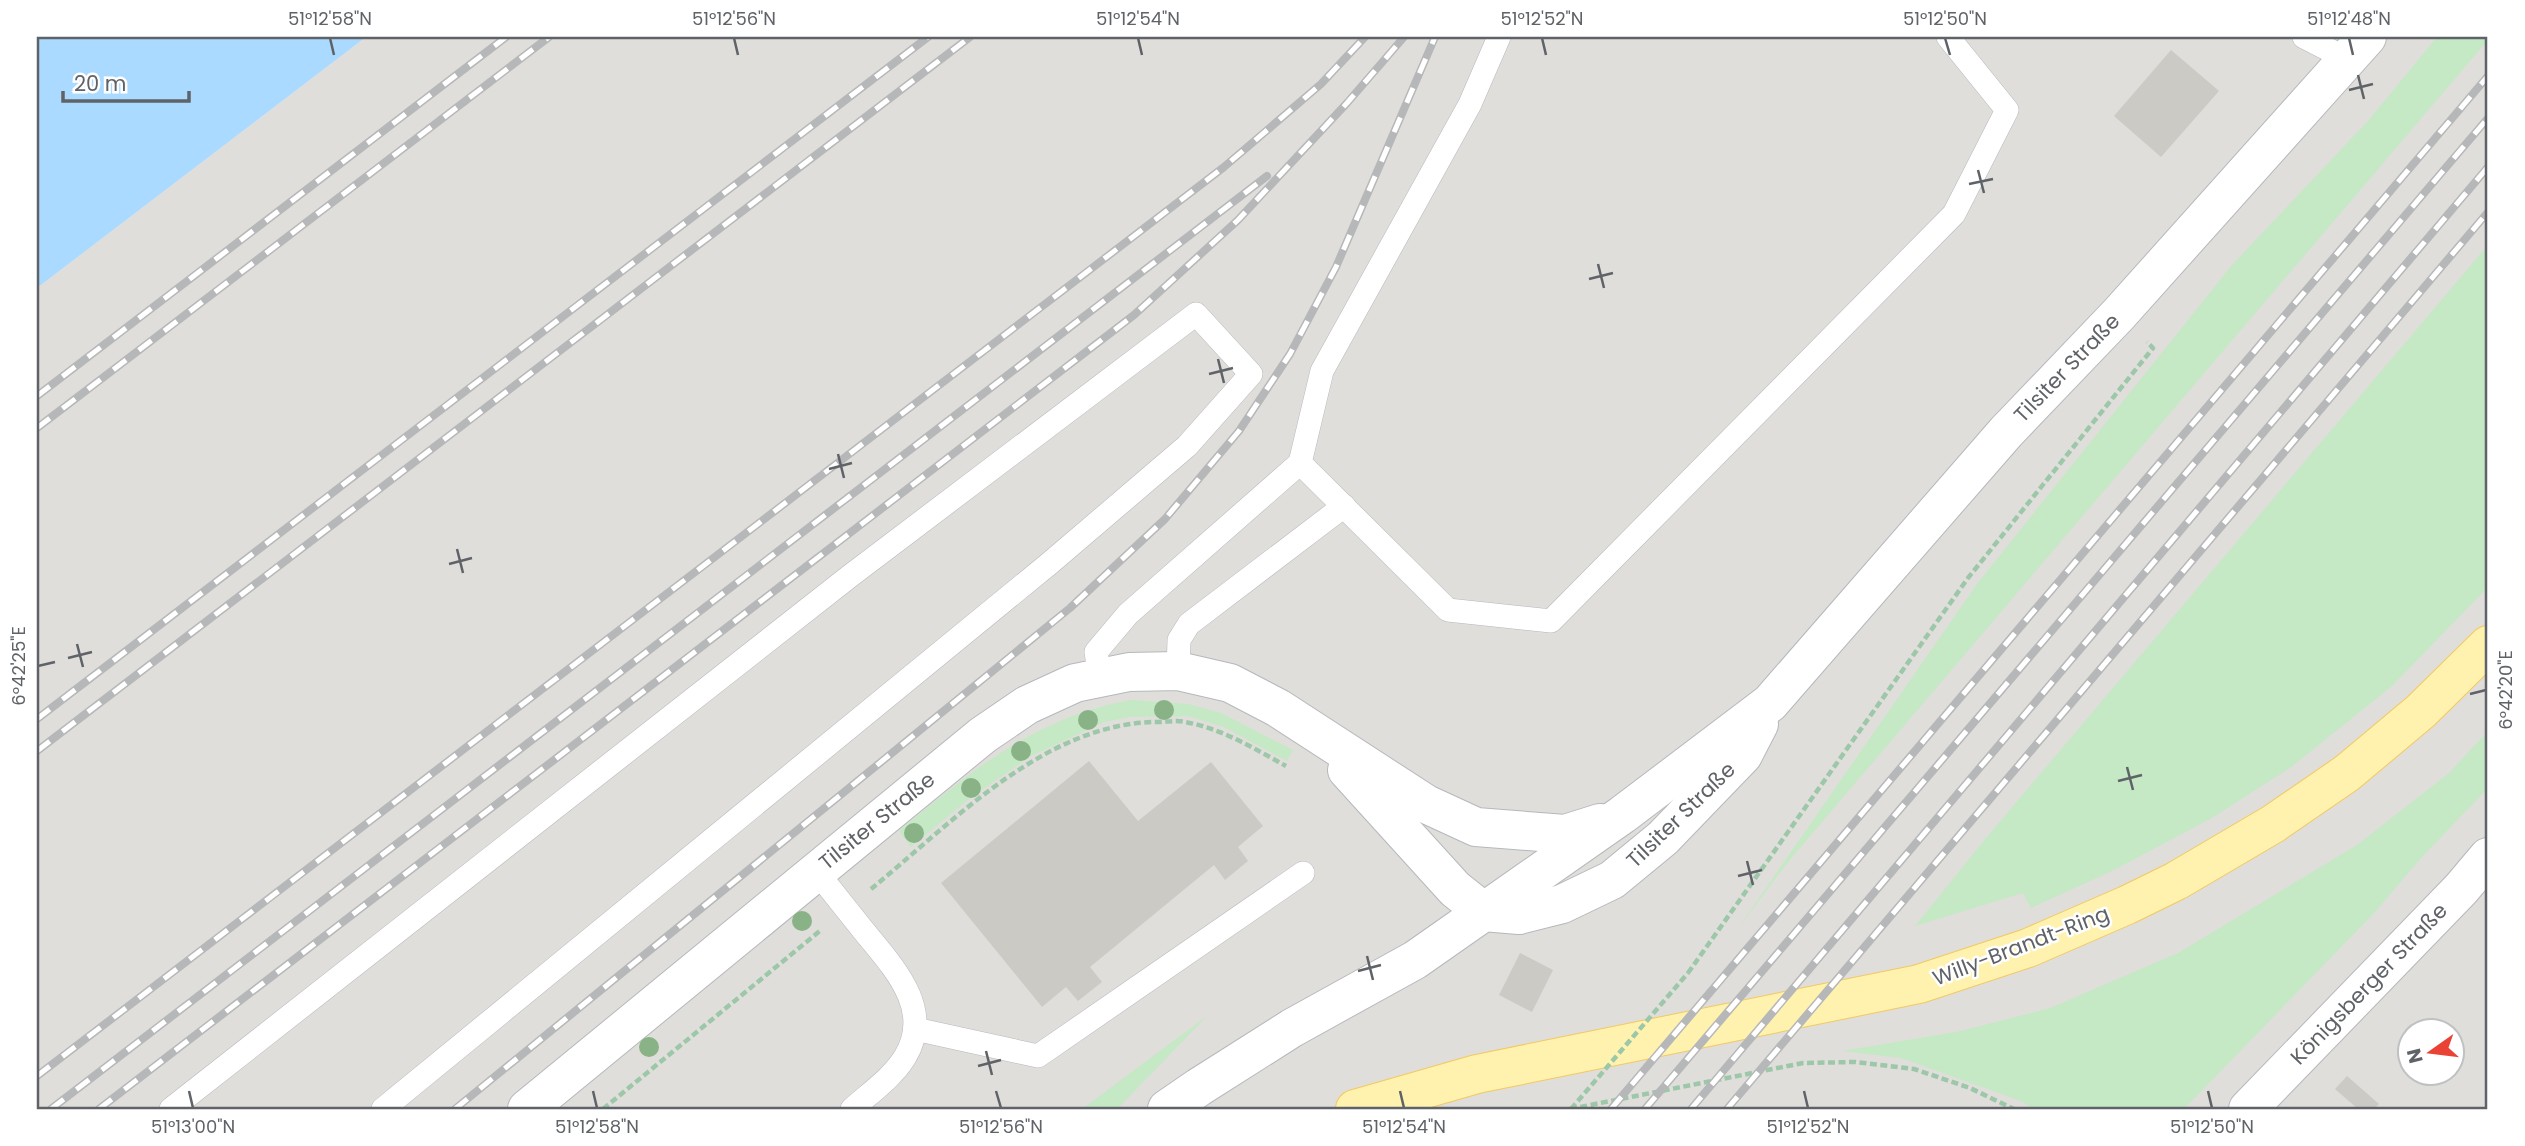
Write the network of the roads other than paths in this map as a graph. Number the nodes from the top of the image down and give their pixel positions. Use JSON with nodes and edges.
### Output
{"nodes":[{"id":1,"x":1499,"y":37,"type":"edge"},
{"id":2,"x":1948,"y":37,"type":"edge"},
{"id":3,"x":2304,"y":37,"type":"edge"},
{"id":4,"x":2357,"y":48,"type":"edge"},
{"id":5,"x":1300,"y":463,"type":"junction"},
{"id":6,"x":1344,"y":506,"type":"junction"},
{"id":7,"x":2488,"y":645,"type":"edge"},
{"id":8,"x":1178,"y":671,"type":"junction"},
{"id":9,"x":1100,"y":678,"type":"junction"},
{"id":10,"x":1770,"y":703,"type":"junction"},
{"id":11,"x":1278,"y":708,"type":"junction"},
{"id":12,"x":1622,"y":816,"type":"junction"},
{"id":13,"x":2488,"y":857,"type":"edge"},
{"id":14,"x":816,"y":871,"type":"junction"},
{"id":15,"x":1303,"y":873,"type":"dead end"},
{"id":16,"x":1484,"y":912,"type":"junction"},
{"id":17,"x":915,"y":1030,"type":"junction"},
{"id":18,"x":171,"y":1109,"type":"edge"},
{"id":19,"x":383,"y":1109,"type":"edge"},
{"id":20,"x":527,"y":1109,"type":"edge"},
{"id":21,"x":852,"y":1109,"type":"edge"},
{"id":22,"x":1167,"y":1109,"type":"edge"},
{"id":23,"x":1355,"y":1109,"type":"edge"},
{"id":24,"x":2248,"y":1109,"type":"edge"}],
"edges":[{"from":1,"to":5,"type":"lane"},
{"from":2,"to":6,"type":"lane"},
{"from":3,"to":4,"type":"lane"},
{"from":4,"to":10,"type":"street","name":"Tilsiter Straße"},
{"from":5,"to":6,"type":"lane"},
{"from":5,"to":9,"type":"lane"},
{"from":6,"to":8,"type":"lane"},
{"from":7,"to":23,"type":"main road","name":"Willy-Brandt-Ring"},
{"from":8,"to":9,"type":"street","name":"Tilsiter Straße"},
{"from":8,"to":11,"type":"street","name":"Tilsiter Straße"},
{"from":9,"to":14,"type":"street","name":"Tilsiter Straße"},
{"from":10,"to":12,"type":"street","name":"Tilsiter Straße"},
{"from":10,"to":16,"type":"street","name":"Tilsiter Straße"},
{"from":11,"to":12,"type":"street","name":"Tilsiter Straße"},
{"from":11,"to":16,"type":"street","name":"Tilsiter Straße"},
{"from":12,"to":16,"type":"street","name":"Tilsiter Straße"},
{"from":13,"to":24,"type":"street","name":"Königsberger Straße"},
{"from":14,"to":17,"type":"lane"},
{"from":14,"to":20,"type":"street","name":"Tilsiter Straße"},
{"from":15,"to":17,"type":"lane"},
{"from":16,"to":22,"type":"street","name":"Tilsiter Straße"},
{"from":17,"to":21,"type":"lane"},
{"from":18,"to":19,"type":"lane"}]}
